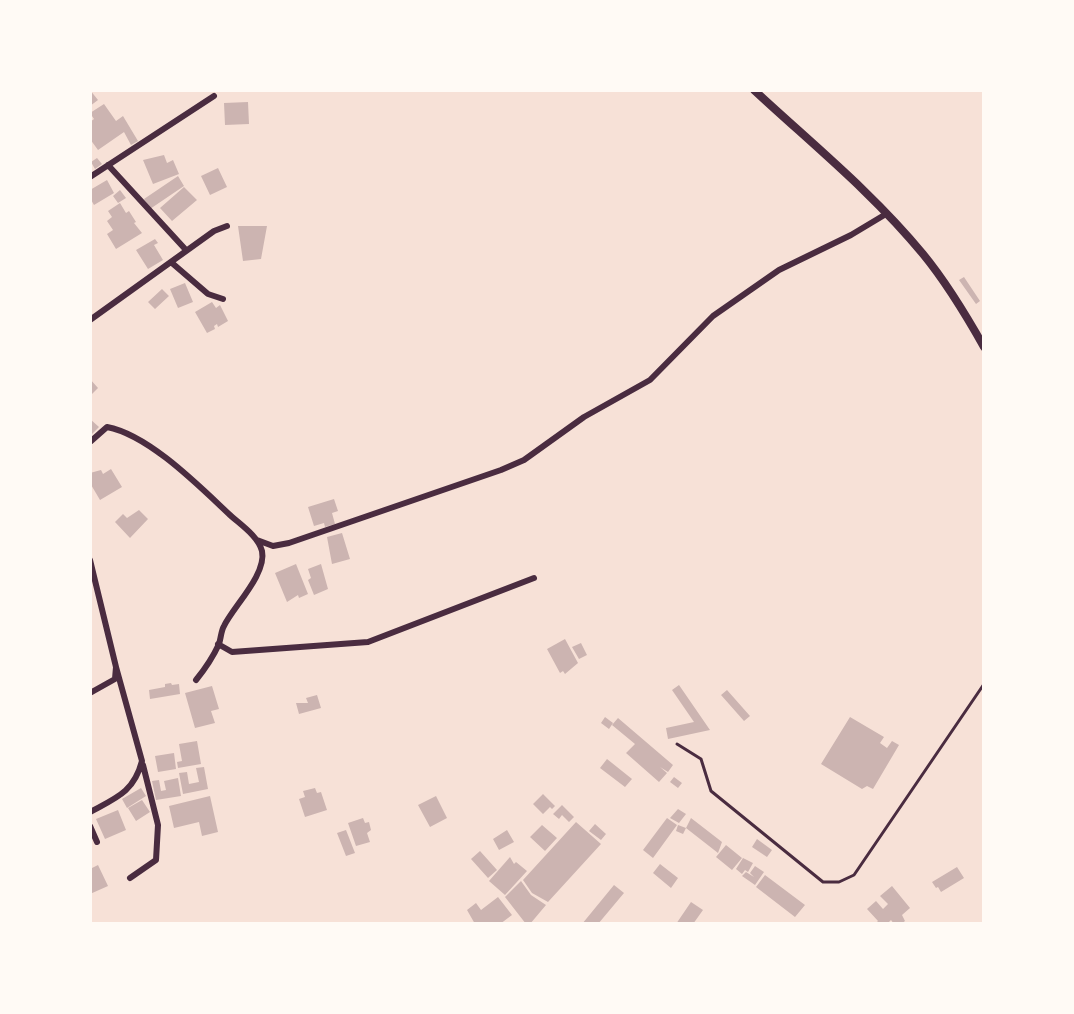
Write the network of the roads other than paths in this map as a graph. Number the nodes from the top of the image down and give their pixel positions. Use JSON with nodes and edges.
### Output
{"nodes":[{"id":1,"x":754,"y":90,"type":"edge"},
{"id":2,"x":214,"y":96,"type":"dead end"},
{"id":3,"x":108,"y":165,"type":"junction"},
{"id":4,"x":90,"y":177,"type":"edge"},
{"id":5,"x":886,"y":214,"type":"junction"},
{"id":6,"x":227,"y":226,"type":"dead end"},
{"id":7,"x":186,"y":250,"type":"junction"},
{"id":8,"x":172,"y":263,"type":"junction"},
{"id":9,"x":223,"y":299,"type":"dead end"},
{"id":10,"x":90,"y":320,"type":"edge"},
{"id":11,"x":984,"y":347,"type":"edge"},
{"id":12,"x":90,"y":442,"type":"edge"},
{"id":13,"x":257,"y":540,"type":"junction"},
{"id":14,"x":90,"y":560,"type":"edge"},
{"id":15,"x":534,"y":578,"type":"dead end"},
{"id":16,"x":218,"y":644,"type":"junction"},
{"id":17,"x":116,"y":667,"type":"junction"},
{"id":18,"x":196,"y":680,"type":"dead end"},
{"id":19,"x":984,"y":684,"type":"edge"},
{"id":20,"x":90,"y":693,"type":"edge"},
{"id":21,"x":677,"y":744,"type":"dead end"},
{"id":22,"x":142,"y":761,"type":"junction"},
{"id":23,"x":90,"y":812,"type":"edge"},
{"id":24,"x":90,"y":826,"type":"edge"},
{"id":25,"x":97,"y":842,"type":"dead end"},
{"id":26,"x":130,"y":878,"type":"dead end"}],
"edges":[{"from":1,"to":5,"type":"main road"},
{"from":2,"to":3,"type":"street"},
{"from":3,"to":4,"type":"street"},
{"from":3,"to":7,"type":"street"},
{"from":5,"to":11,"type":"main road"},
{"from":5,"to":13,"type":"street"},
{"from":6,"to":7,"type":"street"},
{"from":7,"to":8,"type":"street"},
{"from":8,"to":9,"type":"street"},
{"from":8,"to":10,"type":"street"},
{"from":12,"to":13,"type":"street"},
{"from":13,"to":16,"type":"street"},
{"from":14,"to":17,"type":"street"},
{"from":15,"to":16,"type":"street"},
{"from":16,"to":18,"type":"street"},
{"from":17,"to":20,"type":"street"},
{"from":17,"to":22,"type":"street"},
{"from":19,"to":21,"type":"lane"},
{"from":22,"to":23,"type":"street"},
{"from":22,"to":26,"type":"street"},
{"from":24,"to":25,"type":"street"}]}
